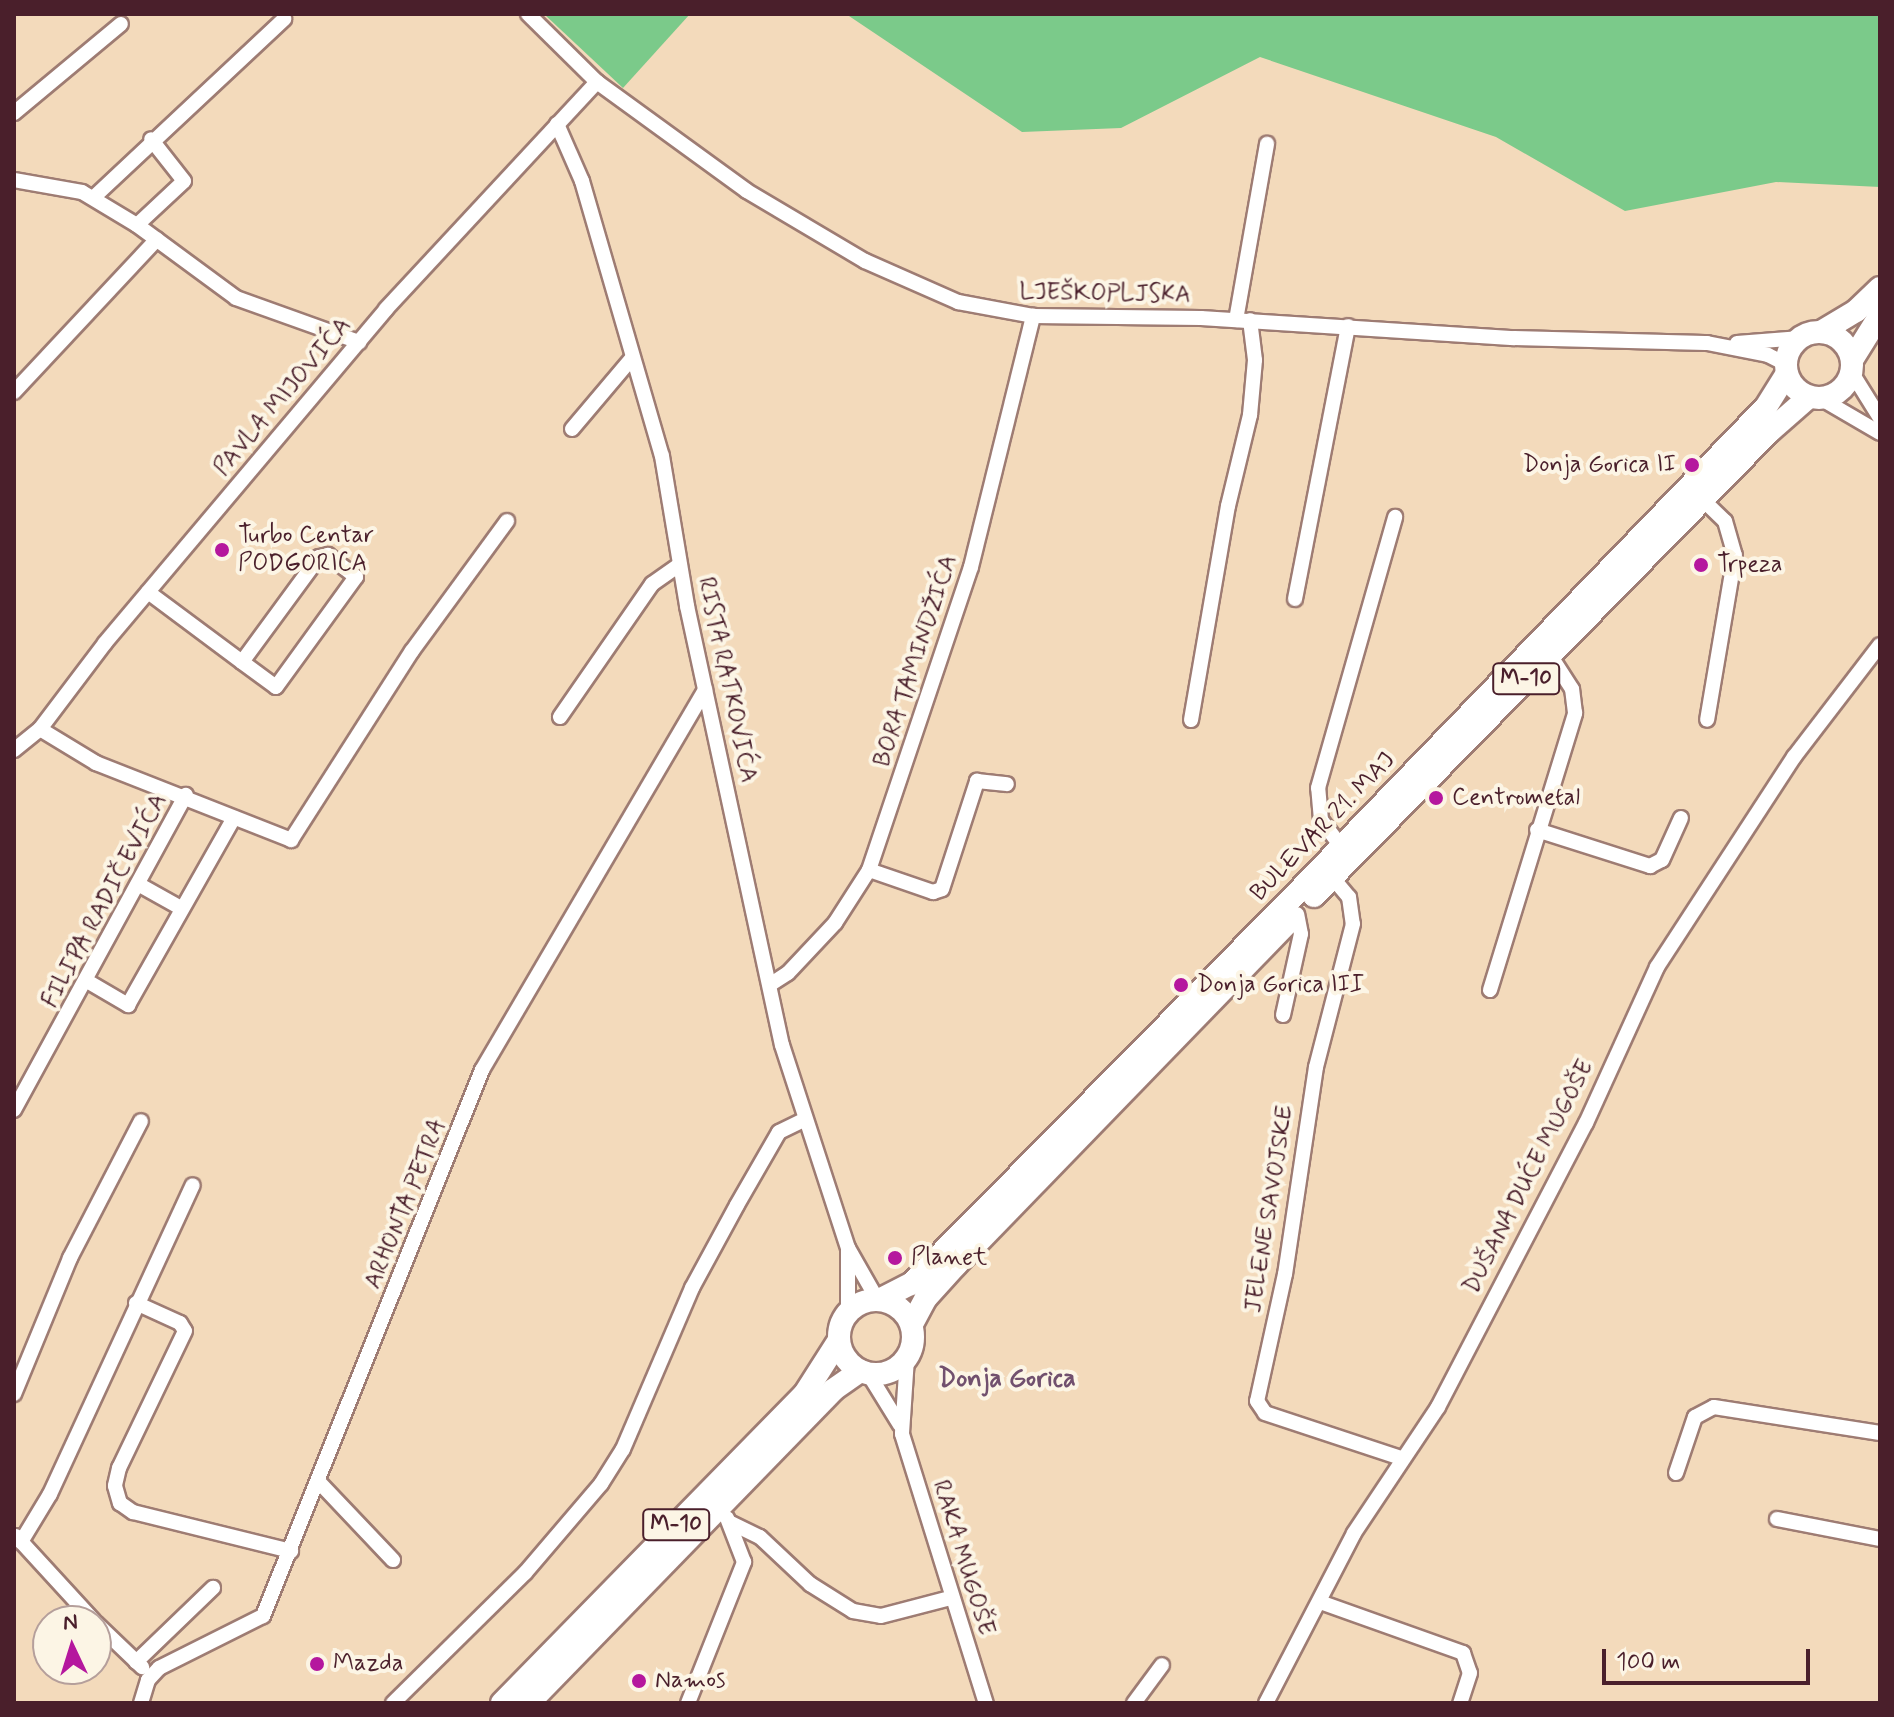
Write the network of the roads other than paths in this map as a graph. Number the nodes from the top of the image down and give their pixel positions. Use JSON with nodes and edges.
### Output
{"nodes":[{"id":1,"x":528,"y":14,"type":"edge"},
{"id":2,"x":284,"y":19,"type":"dead end"},
{"id":3,"x":121,"y":24,"type":"dead end"},
{"id":4,"x":597,"y":82,"type":"junction"},
{"id":5,"x":14,"y":113,"type":"edge"},
{"id":6,"x":557,"y":124,"type":"junction"},
{"id":7,"x":151,"y":139,"type":"junction"},
{"id":8,"x":1267,"y":144,"type":"dead end"},
{"id":9,"x":14,"y":180,"type":"edge"},
{"id":10,"x":93,"y":198,"type":"junction"},
{"id":11,"x":137,"y":225,"type":"junction"},
{"id":12,"x":157,"y":239,"type":"junction"},
{"id":13,"x":1880,"y":288,"type":"edge"},
{"id":14,"x":1880,"y":315,"type":"edge"},
{"id":15,"x":1033,"y":316,"type":"junction"},
{"id":16,"x":1243,"y":320,"type":"junction"},
{"id":17,"x":1348,"y":326,"type":"junction"},
{"id":18,"x":1811,"y":335,"type":"junction"},
{"id":19,"x":359,"y":342,"type":"junction"},
{"id":20,"x":1725,"y":344,"type":"junction"},
{"id":21,"x":632,"y":358,"type":"junction"},
{"id":22,"x":1852,"y":367,"type":"junction"},
{"id":23,"x":1787,"y":369,"type":"junction"},
{"id":24,"x":14,"y":392,"type":"edge"},
{"id":25,"x":1815,"y":398,"type":"junction"},
{"id":26,"x":1880,"y":418,"type":"edge"},
{"id":27,"x":572,"y":429,"type":"dead end"},
{"id":28,"x":1880,"y":433,"type":"edge"},
{"id":29,"x":1702,"y":499,"type":"junction"},
{"id":30,"x":1395,"y":517,"type":"dead end"},
{"id":31,"x":507,"y":521,"type":"dead end"},
{"id":32,"x":679,"y":565,"type":"junction"},
{"id":33,"x":148,"y":592,"type":"junction"},
{"id":34,"x":1295,"y":599,"type":"dead end"},
{"id":35,"x":1880,"y":645,"type":"edge"},
{"id":36,"x":1550,"y":655,"type":"junction"},
{"id":37,"x":242,"y":662,"type":"junction"},
{"id":38,"x":705,"y":690,"type":"junction"},
{"id":39,"x":560,"y":717,"type":"dead end"},
{"id":40,"x":1191,"y":720,"type":"dead end"},
{"id":41,"x":1707,"y":720,"type":"dead end"},
{"id":42,"x":40,"y":729,"type":"junction"},
{"id":43,"x":14,"y":750,"type":"edge"},
{"id":44,"x":1007,"y":784,"type":"dead end"},
{"id":45,"x":186,"y":795,"type":"junction"},
{"id":46,"x":234,"y":818,"type":"junction"},
{"id":47,"x":1681,"y":818,"type":"dead end"},
{"id":48,"x":1537,"y":830,"type":"junction"},
{"id":49,"x":1340,"y":845,"type":"junction"},
{"id":50,"x":869,"y":870,"type":"junction"},
{"id":51,"x":1332,"y":877,"type":"junction"},
{"id":52,"x":138,"y":884,"type":"junction"},
{"id":53,"x":181,"y":908,"type":"junction"},
{"id":54,"x":1297,"y":914,"type":"junction"},
{"id":55,"x":87,"y":981,"type":"junction"},
{"id":56,"x":771,"y":984,"type":"junction"},
{"id":57,"x":1490,"y":990,"type":"dead end"},
{"id":58,"x":1283,"y":1015,"type":"dead end"},
{"id":59,"x":14,"y":1110,"type":"edge"},
{"id":60,"x":804,"y":1120,"type":"junction"},
{"id":61,"x":141,"y":1121,"type":"dead end"},
{"id":62,"x":193,"y":1185,"type":"dead end"},
{"id":63,"x":848,"y":1248,"type":"junction"},
{"id":64,"x":879,"y":1299,"type":"junction"},
{"id":65,"x":136,"y":1303,"type":"junction"},
{"id":66,"x":848,"y":1312,"type":"junction"},
{"id":67,"x":912,"y":1324,"type":"junction"},
{"id":68,"x":839,"y":1340,"type":"junction"},
{"id":69,"x":907,"y":1358,"type":"junction"},
{"id":70,"x":864,"y":1372,"type":"junction"},
{"id":71,"x":14,"y":1394,"type":"edge"},
{"id":72,"x":900,"y":1425,"type":"junction"},
{"id":73,"x":1880,"y":1433,"type":"edge"},
{"id":74,"x":1401,"y":1458,"type":"junction"},
{"id":75,"x":1676,"y":1473,"type":"dead end"},
{"id":76,"x":318,"y":1481,"type":"junction"},
{"id":77,"x":725,"y":1515,"type":"junction"},
{"id":78,"x":1777,"y":1519,"type":"dead end"},
{"id":79,"x":18,"y":1538,"type":"edge"},
{"id":80,"x":1880,"y":1539,"type":"edge"},
{"id":81,"x":291,"y":1551,"type":"junction"},
{"id":82,"x":393,"y":1560,"type":"dead end"},
{"id":83,"x":213,"y":1588,"type":"dead end"},
{"id":84,"x":950,"y":1598,"type":"junction"},
{"id":85,"x":1320,"y":1602,"type":"junction"},
{"id":86,"x":79,"y":1605,"type":"edge"},
{"id":87,"x":112,"y":1639,"type":"edge"},
{"id":88,"x":136,"y":1662,"type":"junction"},
{"id":89,"x":1162,"y":1665,"type":"dead end"},
{"id":90,"x":151,"y":1675,"type":"junction"},
{"id":91,"x":141,"y":1703,"type":"edge"},
{"id":92,"x":393,"y":1703,"type":"edge"},
{"id":93,"x":502,"y":1703,"type":"edge"},
{"id":94,"x":529,"y":1703,"type":"edge"},
{"id":95,"x":688,"y":1703,"type":"edge"},
{"id":96,"x":986,"y":1703,"type":"edge"},
{"id":97,"x":1134,"y":1703,"type":"edge"},
{"id":98,"x":1266,"y":1703,"type":"edge"},
{"id":99,"x":1460,"y":1703,"type":"edge"}],
"edges":[{"from":1,"to":4,"type":"street","name":"LJEŠKOPLJSKA"},
{"from":2,"to":7,"type":"street"},
{"from":3,"to":5,"type":"street"},
{"from":4,"to":6,"type":"street","name":"PAVLA MIJOVIĆA"},
{"from":4,"to":15,"type":"street","name":"LJEŠKOPLJSKA"},
{"from":6,"to":19,"type":"street","name":"PAVLA MIJOVIĆA"},
{"from":6,"to":21,"type":"street","name":"RISTA RATKOVIĆA"},
{"from":7,"to":10,"type":"street"},
{"from":7,"to":11,"type":"street"},
{"from":8,"to":16,"type":"street"},
{"from":9,"to":10,"type":"street"},
{"from":10,"to":11,"type":"street"},
{"from":11,"to":12,"type":"street"},
{"from":12,"to":19,"type":"street"},
{"from":12,"to":24,"type":"street"},
{"from":13,"to":18,"type":"main road","name":"BULEVAR 21. MAJ","number":"M-10"},
{"from":14,"to":22,"type":"main road","name":"BULEVAR 21. MAJ","number":"M-10"},
{"from":15,"to":16,"type":"street","name":"LJEŠKOPLJSKA"},
{"from":15,"to":50,"type":"street","name":"BORA TAMINDŽIĆA"},
{"from":16,"to":17,"type":"street","name":"LJEŠKOPLJSKA"},
{"from":16,"to":40,"type":"street"},
{"from":17,"to":20,"type":"street","name":"LJEŠKOPLJSKA"},
{"from":17,"to":34,"type":"street"},
{"from":18,"to":20,"type":"street","name":"LJEŠKOPLJSKA"},
{"from":18,"to":22,"type":"main road"},
{"from":18,"to":23,"type":"main road","name":"BULEVAR 21. MAJ","number":"M-10"},
{"from":19,"to":33,"type":"street","name":"PAVLA MIJOVIĆA"},
{"from":20,"to":23,"type":"street","name":"LJEŠKOPLJSKA"},
{"from":21,"to":27,"type":"street"},
{"from":21,"to":32,"type":"street","name":"RISTA RATKOVIĆA"},
{"from":22,"to":25,"type":"main road","name":"BULEVAR 21. MAJ","number":"M-10"},
{"from":22,"to":26,"type":"street"},
{"from":23,"to":25,"type":"main road"},
{"from":23,"to":49,"type":"main road","name":"BULEVAR 21. MAJ","number":"M-10"},
{"from":25,"to":28,"type":"street"},
{"from":25,"to":29,"type":"main road","name":"BULEVAR 21. MAJ","number":"M-10"},
{"from":29,"to":36,"type":"main road","name":"BULEVAR 21. MAJ","number":"M-10"},
{"from":29,"to":41,"type":"street"},
{"from":30,"to":49,"type":"street"},
{"from":31,"to":46,"type":"street"},
{"from":32,"to":38,"type":"street","name":"RISTA RATKOVIĆA"},
{"from":32,"to":39,"type":"street"},
{"from":33,"to":37,"type":"street"},
{"from":33,"to":42,"type":"street","name":"PAVLA MIJOVIĆA"},
{"from":35,"to":74,"type":"street","name":"DUŠANA DUĆE MUGOŠE"},
{"from":36,"to":48,"type":"street"},
{"from":36,"to":51,"type":"main road","name":"BULEVAR 21. MAJ","number":"M-10"},
{"from":37,"to":37,"type":"street"},
{"from":38,"to":56,"type":"street","name":"RISTA RATKOVIĆA"},
{"from":38,"to":76,"type":"street","name":"ARHONTA PETRA"},
{"from":42,"to":43,"type":"street","name":"PAVLA MIJOVIĆA"},
{"from":42,"to":45,"type":"street"},
{"from":44,"to":50,"type":"street"},
{"from":45,"to":46,"type":"street"},
{"from":45,"to":52,"type":"street","name":"FILIPA RADIČEVIĆA"},
{"from":46,"to":53,"type":"street"},
{"from":47,"to":48,"type":"street"},
{"from":48,"to":57,"type":"street"},
{"from":49,"to":64,"type":"main road","name":"BULEVAR 21. MAJ","number":"M-10"},
{"from":50,"to":56,"type":"street","name":"BORA TAMINDŽIĆA"},
{"from":51,"to":54,"type":"main road","name":"BULEVAR 21. MAJ","number":"M-10"},
{"from":51,"to":74,"type":"street","name":"JELENE SAVOJSKE"},
{"from":52,"to":53,"type":"street"},
{"from":52,"to":55,"type":"street","name":"FILIPA RADIČEVIĆA"},
{"from":53,"to":55,"type":"street"},
{"from":54,"to":58,"type":"street"},
{"from":54,"to":67,"type":"main road","name":"BULEVAR 21. MAJ","number":"M-10"},
{"from":55,"to":59,"type":"street","name":"FILIPA RADIČEVIĆA"},
{"from":56,"to":60,"type":"street","name":"RISTA RATKOVIĆA"},
{"from":60,"to":63,"type":"street","name":"RISTA RATKOVIĆA"},
{"from":60,"to":92,"type":"street"},
{"from":61,"to":71,"type":"street"},
{"from":62,"to":65,"type":"street"},
{"from":63,"to":64,"type":"street","name":"RISTA RATKOVIĆA"},
{"from":63,"to":66,"type":"street","name":"RISTA RATKOVIĆA"},
{"from":64,"to":66,"type":"main road","name":"BULEVAR 21. MAJ","number":"M-10"},
{"from":64,"to":67,"type":"main road"},
{"from":65,"to":79,"type":"street"},
{"from":65,"to":81,"type":"street"},
{"from":66,"to":68,"type":"main road","number":"M-10"},
{"from":67,"to":69,"type":"main road","name":"BULEVAR 21. MAJ","number":"M-10"},
{"from":68,"to":70,"type":"main road"},
{"from":68,"to":93,"type":"main road","number":"M-10"},
{"from":69,"to":70,"type":"main road","number":"M-10"},
{"from":69,"to":72,"type":"street","name":"RAKA MUGOŠE"},
{"from":70,"to":72,"type":"street","name":"RAKA MUGOŠE"},
{"from":70,"to":77,"type":"main road","number":"M-10"},
{"from":72,"to":84,"type":"street","name":"RAKA MUGOŠE"},
{"from":73,"to":75,"type":"street"},
{"from":74,"to":85,"type":"street","name":"DUŠANA DUĆE MUGOŠE"},
{"from":76,"to":81,"type":"street","name":"ARHONTA PETRA"},
{"from":76,"to":82,"type":"street"},
{"from":77,"to":84,"type":"street"},
{"from":77,"to":94,"type":"main road","number":"M-10"},
{"from":77,"to":95,"type":"street"},
{"from":78,"to":80,"type":"street"},
{"from":79,"to":86,"type":"street"},
{"from":81,"to":90,"type":"street","name":"ARHONTA PETRA"},
{"from":83,"to":88,"type":"street"},
{"from":84,"to":96,"type":"street","name":"RAKA MUGOŠE"},
{"from":85,"to":98,"type":"street","name":"DUŠANA DUĆE MUGOŠE"},
{"from":85,"to":99,"type":"street"},
{"from":87,"to":88,"type":"street"},
{"from":88,"to":90,"type":"street"},
{"from":89,"to":97,"type":"street"},
{"from":90,"to":91,"type":"street"}]}
